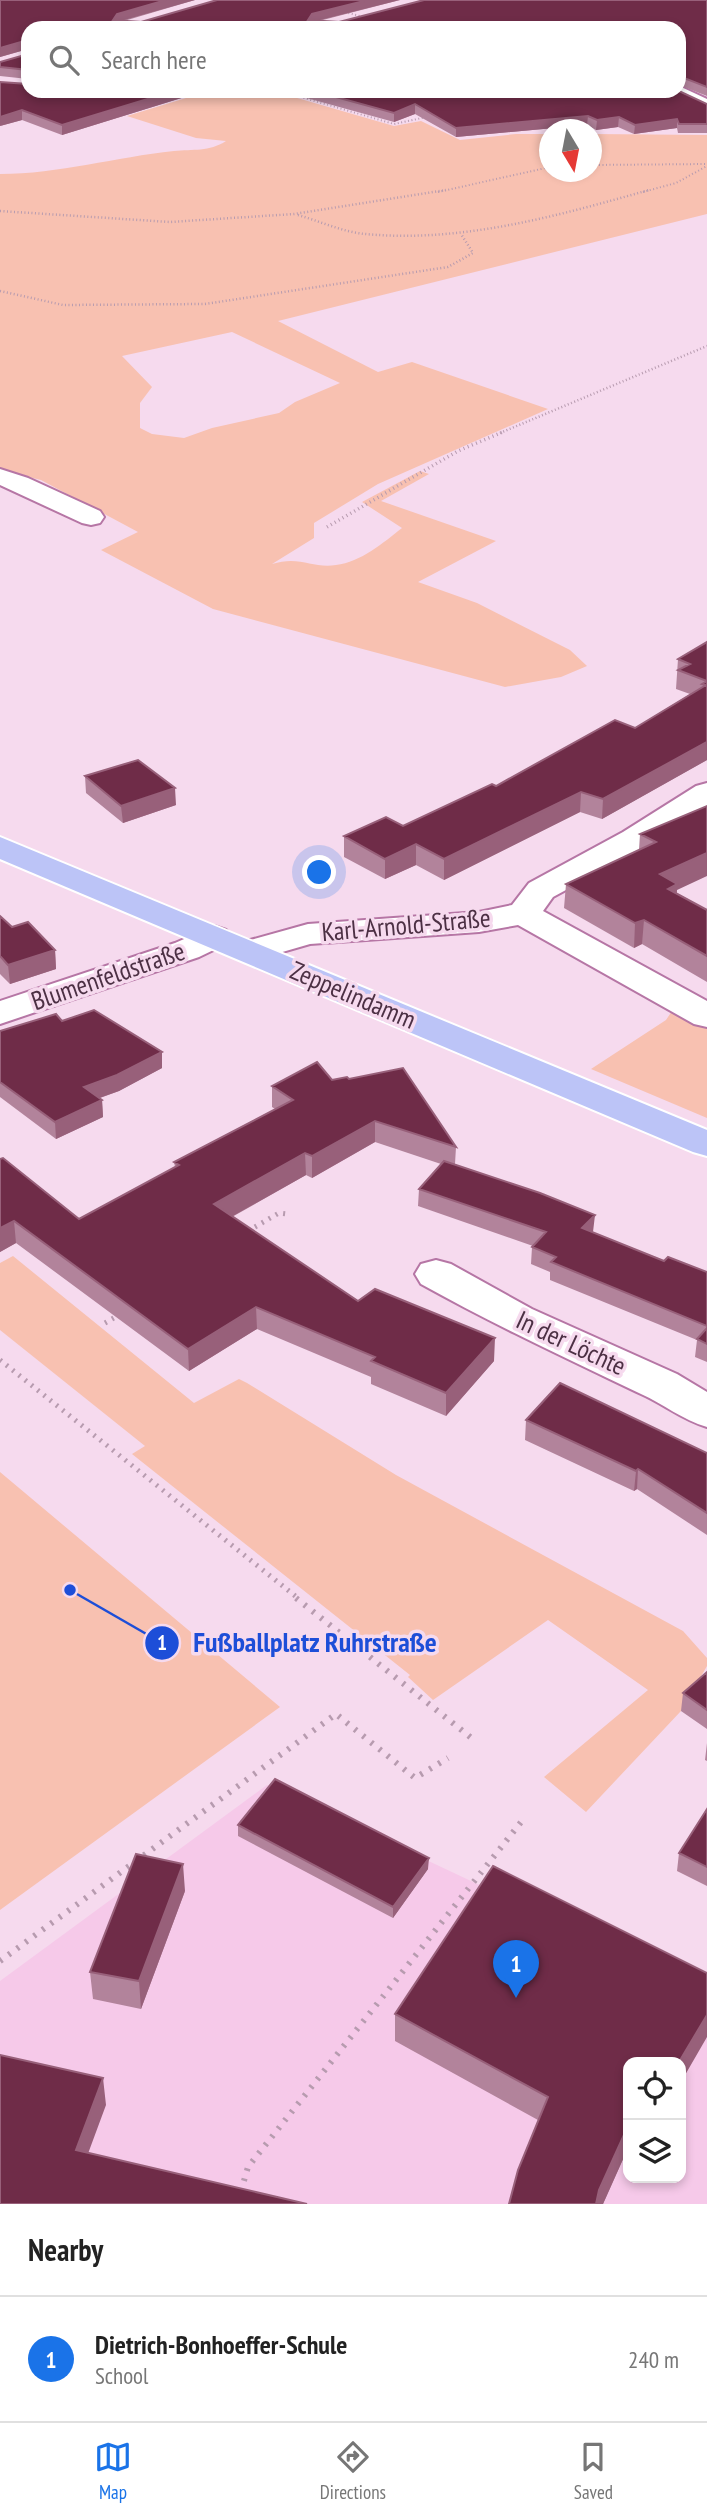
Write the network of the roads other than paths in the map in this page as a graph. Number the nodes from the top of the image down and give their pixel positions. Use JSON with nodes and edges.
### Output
{"nodes":[{"id":1,"x":686,"y":94,"type":"edge"},
{"id":2,"x":707,"y":108,"type":"edge"},
{"id":3,"x":0,"y":477,"type":"edge"},
{"id":4,"x":91,"y":517,"type":"dead end"},
{"id":5,"x":707,"y":793,"type":"edge"},
{"id":6,"x":0,"y":847,"type":"edge"},
{"id":7,"x":524,"y":913,"type":"junction"},
{"id":8,"x":214,"y":937,"type":"junction"},
{"id":9,"x":248,"y":951,"type":"junction"},
{"id":10,"x":0,"y":1013,"type":"edge"},
{"id":11,"x":707,"y":1016,"type":"edge"},
{"id":12,"x":707,"y":1144,"type":"edge"},
{"id":13,"x":436,"y":1274,"type":"dead end"},
{"id":14,"x":707,"y":1412,"type":"edge"}],
"edges":[{"from":1,"to":2,"type":"street"},
{"from":3,"to":4,"type":"street"},
{"from":5,"to":7,"type":"street","name":"Karl-Arnold-Straße"},
{"from":6,"to":8,"type":"main road","name":"Zeppelindamm"},
{"from":7,"to":9,"type":"street","name":"Karl-Arnold-Straße"},
{"from":7,"to":11,"type":"street","name":"Karl-Arnold-Straße"},
{"from":8,"to":9,"type":"main road","name":"Zeppelindamm"},
{"from":8,"to":10,"type":"street","name":"Blumenfeldstraße"},
{"from":9,"to":12,"type":"main road","name":"Zeppelindamm"},
{"from":13,"to":14,"type":"street","name":"In der Löchte"}]}
